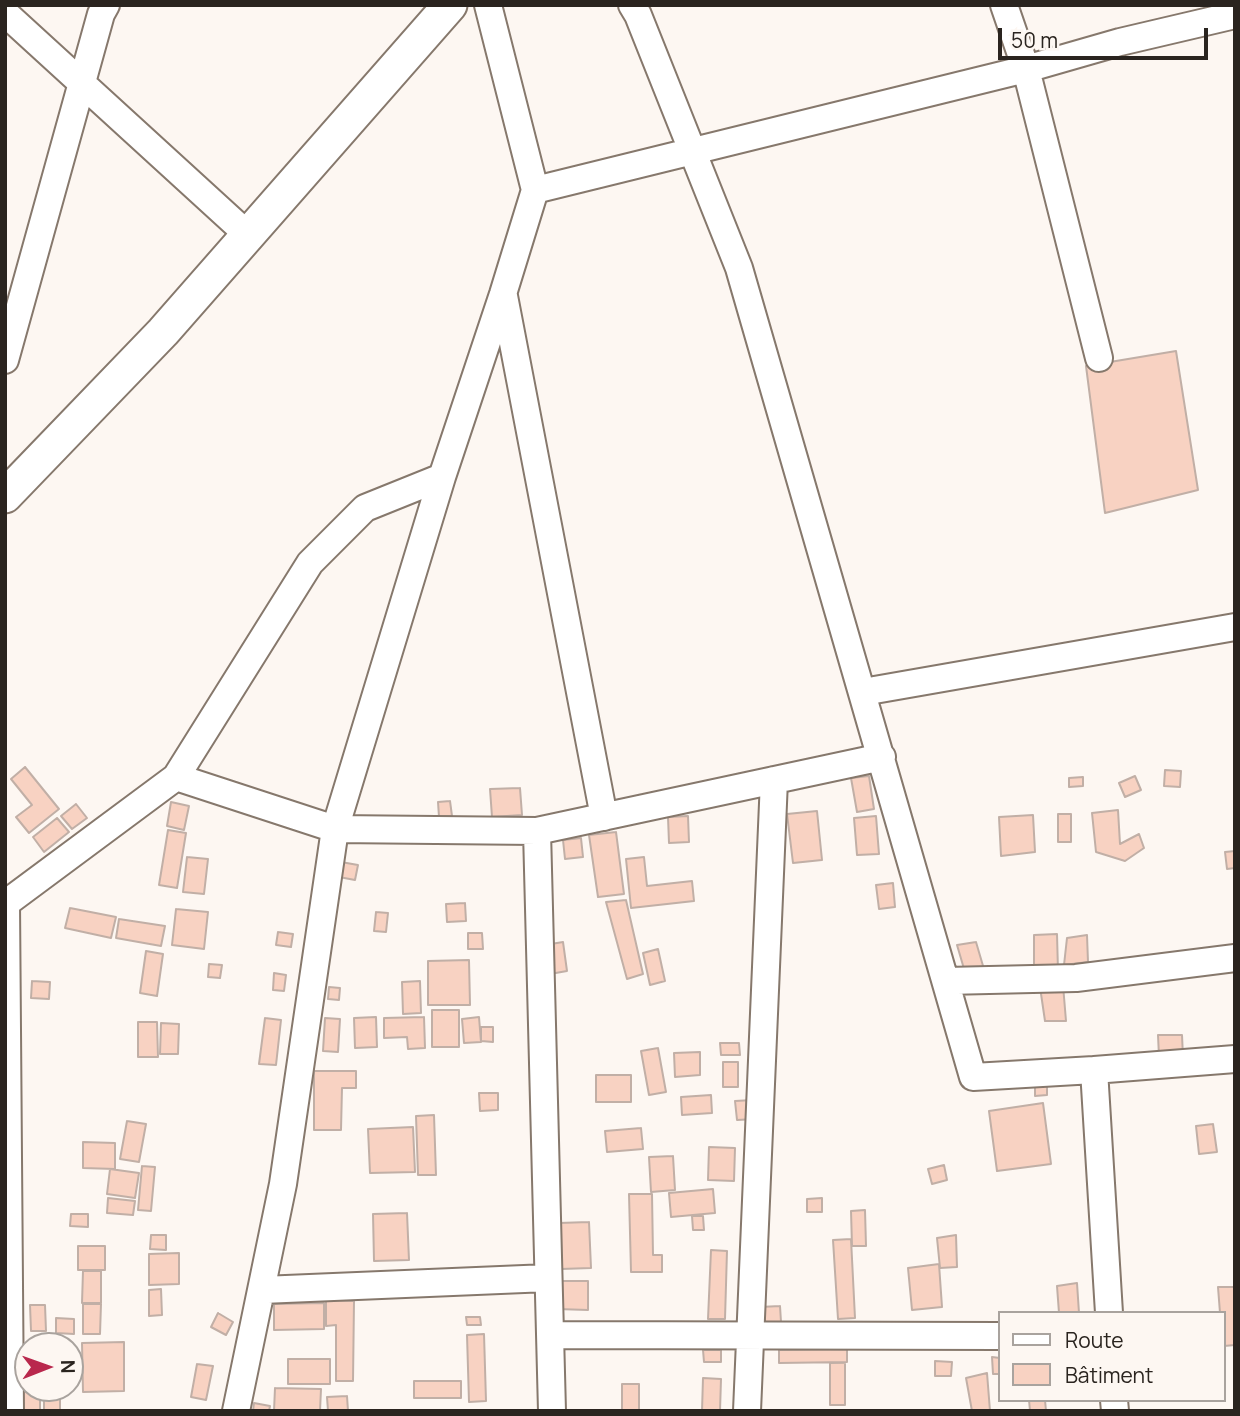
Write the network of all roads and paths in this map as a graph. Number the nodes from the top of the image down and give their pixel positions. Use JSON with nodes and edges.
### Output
{"nodes":[{"id":1,"x":106,"y":5,"type":"edge"},
{"id":2,"x":450,"y":5,"type":"edge"},
{"id":3,"x":488,"y":5,"type":"edge"},
{"id":4,"x":632,"y":5,"type":"edge"},
{"id":5,"x":1004,"y":5,"type":"edge"},
{"id":6,"x":5,"y":13,"type":"edge"},
{"id":7,"x":1235,"y":15,"type":"edge"},
{"id":8,"x":1026,"y":69,"type":"junction"},
{"id":9,"x":82,"y":83,"type":"junction"},
{"id":10,"x":693,"y":152,"type":"junction"},
{"id":11,"x":535,"y":190,"type":"junction"},
{"id":12,"x":248,"y":235,"type":"junction"},
{"id":13,"x":503,"y":294,"type":"junction"},
{"id":14,"x":1099,"y":358,"type":"dead end"},
{"id":15,"x":5,"y":360,"type":"edge"},
{"id":16,"x":442,"y":477,"type":"junction"},
{"id":17,"x":5,"y":496,"type":"edge"},
{"id":18,"x":1235,"y":627,"type":"edge"},
{"id":19,"x":863,"y":692,"type":"junction"},
{"id":20,"x":882,"y":757,"type":"junction"},
{"id":21,"x":176,"y":777,"type":"junction"},
{"id":22,"x":774,"y":780,"type":"junction"},
{"id":23,"x":604,"y":817,"type":"junction"},
{"id":24,"x":335,"y":830,"type":"junction"},
{"id":25,"x":537,"y":831,"type":"junction"},
{"id":26,"x":6,"y":904,"type":"edge"},
{"id":27,"x":1235,"y":958,"type":"edge"},
{"id":28,"x":946,"y":981,"type":"junction"},
{"id":29,"x":1235,"y":1059,"type":"edge"},
{"id":30,"x":1094,"y":1070,"type":"junction"},
{"id":31,"x":548,"y":1278,"type":"junction"},
{"id":32,"x":262,"y":1290,"type":"junction"},
{"id":33,"x":1109,"y":1311,"type":"edge"},
{"id":34,"x":550,"y":1335,"type":"junction"},
{"id":35,"x":751,"y":1336,"type":"junction"},
{"id":36,"x":998,"y":1336,"type":"edge"},
{"id":37,"x":10,"y":1411,"type":"edge"},
{"id":38,"x":236,"y":1411,"type":"edge"},
{"id":39,"x":552,"y":1411,"type":"edge"},
{"id":40,"x":747,"y":1411,"type":"edge"}],
"edges":[{"from":1,"to":9,"type":"street"},
{"from":2,"to":12,"type":"street"},
{"from":3,"to":11,"type":"street"},
{"from":4,"to":10,"type":"street"},
{"from":5,"to":8,"type":"street"},
{"from":6,"to":9,"type":"street"},
{"from":7,"to":8,"type":"street"},
{"from":8,"to":10,"type":"street"},
{"from":8,"to":14,"type":"street"},
{"from":9,"to":12,"type":"street"},
{"from":9,"to":15,"type":"street"},
{"from":10,"to":11,"type":"street"},
{"from":10,"to":19,"type":"street"},
{"from":11,"to":13,"type":"street"},
{"from":12,"to":17,"type":"street"},
{"from":13,"to":16,"type":"street"},
{"from":13,"to":23,"type":"street"},
{"from":16,"to":21,"type":"street"},
{"from":16,"to":24,"type":"street"},
{"from":18,"to":19,"type":"street"},
{"from":19,"to":20,"type":"street"},
{"from":20,"to":22,"type":"street"},
{"from":20,"to":28,"type":"street"},
{"from":21,"to":24,"type":"street"},
{"from":21,"to":26,"type":"street"},
{"from":22,"to":23,"type":"street"},
{"from":22,"to":35,"type":"street"},
{"from":23,"to":25,"type":"street"},
{"from":24,"to":25,"type":"street"},
{"from":24,"to":32,"type":"street"},
{"from":25,"to":31,"type":"street"},
{"from":26,"to":37,"type":"street"},
{"from":27,"to":28,"type":"street"},
{"from":28,"to":30,"type":"street"},
{"from":29,"to":30,"type":"street"},
{"from":30,"to":33,"type":"street"},
{"from":31,"to":32,"type":"street"},
{"from":31,"to":34,"type":"street"},
{"from":32,"to":38,"type":"street"},
{"from":34,"to":35,"type":"street"},
{"from":34,"to":39,"type":"street"},
{"from":35,"to":36,"type":"street"},
{"from":35,"to":40,"type":"street"}]}
